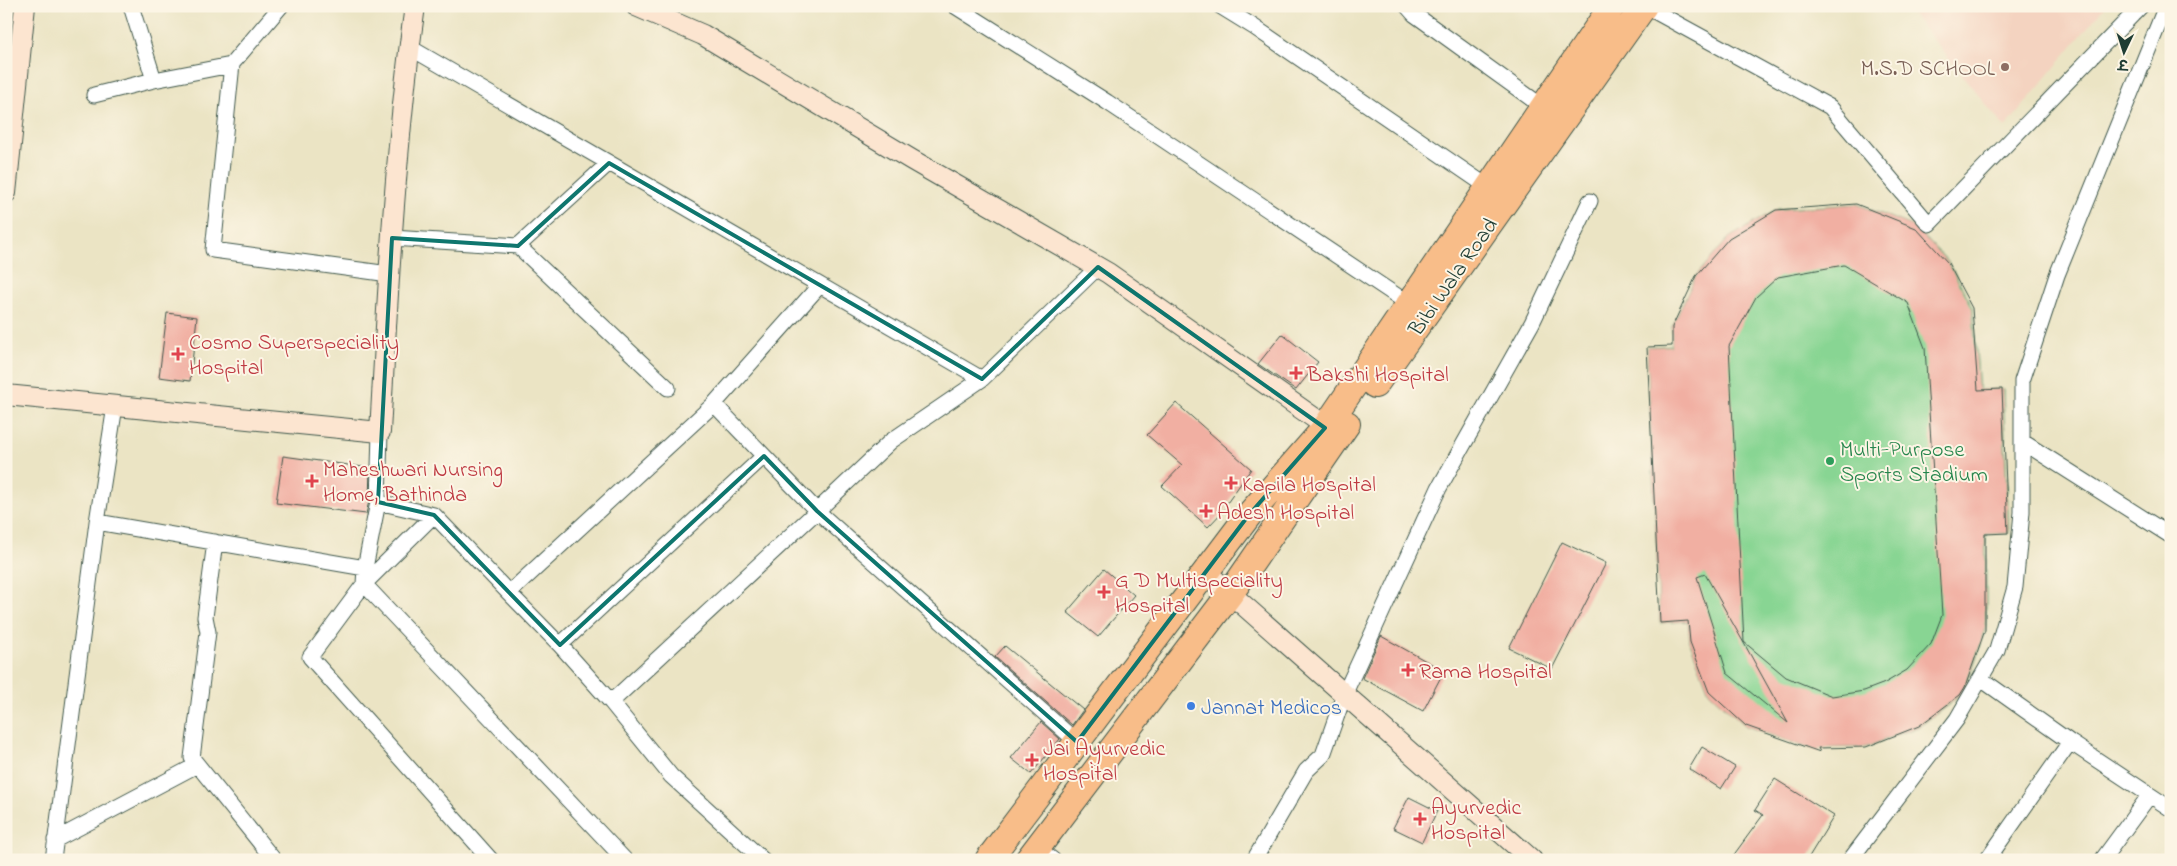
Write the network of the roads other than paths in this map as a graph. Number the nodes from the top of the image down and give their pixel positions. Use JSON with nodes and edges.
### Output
{"nodes":[{"id":1,"x":24,"y":6,"type":"edge"},
{"id":2,"x":131,"y":6,"type":"edge"},
{"id":3,"x":281,"y":6,"type":"edge"},
{"id":4,"x":415,"y":6,"type":"edge"},
{"id":5,"x":955,"y":6,"type":"edge"},
{"id":6,"x":1220,"y":6,"type":"edge"},
{"id":7,"x":1407,"y":6,"type":"edge"},
{"id":8,"x":1612,"y":6,"type":"edge"},
{"id":9,"x":1644,"y":6,"type":"edge"},
{"id":10,"x":2141,"y":6,"type":"edge"},
{"id":11,"x":2166,"y":6,"type":"edge"},
{"id":12,"x":647,"y":8,"type":"edge"},
{"id":13,"x":409,"y":47,"type":"junction"},
{"id":14,"x":232,"y":64,"type":"junction"},
{"id":15,"x":154,"y":80,"type":"junction"},
{"id":16,"x":94,"y":95,"type":"dead end"},
{"id":17,"x":1543,"y":107,"type":"junction"},
{"id":18,"x":609,"y":163,"type":"junction"},
{"id":19,"x":1488,"y":187,"type":"junction"},
{"id":20,"x":6,"y":192,"type":"edge"},
{"id":21,"x":1590,"y":201,"type":"dead end"},
{"id":22,"x":392,"y":238,"type":"junction"},
{"id":23,"x":518,"y":246,"type":"junction"},
{"id":24,"x":1098,"y":267,"type":"junction"},
{"id":25,"x":388,"y":274,"type":"junction"},
{"id":26,"x":820,"y":285,"type":"junction"},
{"id":27,"x":1409,"y":304,"type":"junction"},
{"id":28,"x":982,"y":379,"type":"junction"},
{"id":29,"x":668,"y":388,"type":"dead end"},
{"id":30,"x":6,"y":395,"type":"edge"},
{"id":31,"x":714,"y":404,"type":"junction"},
{"id":32,"x":115,"y":406,"type":"junction"},
{"id":33,"x":380,"y":432,"type":"junction"},
{"id":34,"x":1332,"y":432,"type":"junction"},
{"id":35,"x":2023,"y":442,"type":"junction"},
{"id":36,"x":764,"y":456,"type":"junction"},
{"id":37,"x":378,"y":502,"type":"junction"},
{"id":38,"x":816,"y":511,"type":"junction"},
{"id":39,"x":434,"y":515,"type":"junction"},
{"id":40,"x":97,"y":522,"type":"junction"},
{"id":41,"x":2171,"y":536,"type":"edge"},
{"id":42,"x":215,"y":542,"type":"junction"},
{"id":43,"x":365,"y":568,"type":"junction"},
{"id":44,"x":1206,"y":572,"type":"junction"},
{"id":45,"x":364,"y":584,"type":"junction"},
{"id":46,"x":509,"y":593,"type":"junction"},
{"id":47,"x":1230,"y":594,"type":"junction"},
{"id":48,"x":560,"y":645,"type":"junction"},
{"id":49,"x":1981,"y":679,"type":"junction"},
{"id":50,"x":1344,"y":695,"type":"junction"},
{"id":51,"x":612,"y":702,"type":"junction"},
{"id":52,"x":1077,"y":742,"type":"junction"},
{"id":53,"x":2070,"y":742,"type":"junction"},
{"id":54,"x":198,"y":765,"type":"junction"},
{"id":55,"x":2149,"y":796,"type":"junction"},
{"id":56,"x":2171,"y":809,"type":"edge"},
{"id":57,"x":55,"y":840,"type":"junction"},
{"id":58,"x":1039,"y":856,"type":"edge"},
{"id":59,"x":52,"y":860,"type":"edge"},
{"id":60,"x":274,"y":860,"type":"edge"},
{"id":61,"x":491,"y":860,"type":"edge"},
{"id":62,"x":624,"y":860,"type":"edge"},
{"id":63,"x":763,"y":860,"type":"edge"},
{"id":64,"x":988,"y":860,"type":"edge"},
{"id":65,"x":1254,"y":860,"type":"edge"},
{"id":66,"x":1532,"y":860,"type":"edge"},
{"id":67,"x":1850,"y":860,"type":"edge"},
{"id":68,"x":1987,"y":860,"type":"edge"},
{"id":69,"x":2102,"y":860,"type":"edge"}],
"edges":[{"from":1,"to":20,"type":"street"},
{"from":2,"to":15,"type":"street"},
{"from":3,"to":14,"type":"street"},
{"from":4,"to":13,"type":"street"},
{"from":5,"to":27,"type":"street"},
{"from":6,"to":19,"type":"street"},
{"from":7,"to":17,"type":"street"},
{"from":8,"to":17,"type":"highway"},
{"from":9,"to":10,"type":"street"},
{"from":9,"to":34,"type":"highway","name":"Bibi Wala Road"},
{"from":11,"to":35,"type":"street"},
{"from":12,"to":24,"type":"street"},
{"from":13,"to":18,"type":"street"},
{"from":13,"to":22,"type":"street"},
{"from":14,"to":15,"type":"street"},
{"from":14,"to":25,"type":"street"},
{"from":15,"to":16,"type":"street"},
{"from":17,"to":19,"type":"highway"},
{"from":18,"to":23,"type":"street"},
{"from":18,"to":26,"type":"street"},
{"from":19,"to":27,"type":"highway"},
{"from":21,"to":50,"type":"street"},
{"from":22,"to":23,"type":"street"},
{"from":22,"to":25,"type":"street"},
{"from":23,"to":29,"type":"street"},
{"from":24,"to":28,"type":"street"},
{"from":24,"to":34,"type":"street"},
{"from":25,"to":33,"type":"street"},
{"from":26,"to":28,"type":"street"},
{"from":26,"to":31,"type":"street"},
{"from":27,"to":34,"type":"highway"},
{"from":28,"to":38,"type":"street"},
{"from":30,"to":32,"type":"street"},
{"from":31,"to":36,"type":"street"},
{"from":31,"to":46,"type":"street"},
{"from":32,"to":33,"type":"street"},
{"from":32,"to":40,"type":"street"},
{"from":33,"to":37,"type":"street"},
{"from":34,"to":44,"type":"highway"},
{"from":34,"to":47,"type":"highway","name":"Bibi Wala Road"},
{"from":35,"to":41,"type":"street"},
{"from":35,"to":49,"type":"street"},
{"from":36,"to":38,"type":"street"},
{"from":36,"to":48,"type":"street"},
{"from":37,"to":39,"type":"street"},
{"from":37,"to":43,"type":"street"},
{"from":38,"to":51,"type":"street"},
{"from":38,"to":52,"type":"street"},
{"from":39,"to":45,"type":"street"},
{"from":39,"to":46,"type":"street"},
{"from":40,"to":42,"type":"street"},
{"from":40,"to":57,"type":"street"},
{"from":42,"to":43,"type":"street"},
{"from":42,"to":54,"type":"street"},
{"from":43,"to":45,"type":"street"},
{"from":44,"to":47,"type":"street"},
{"from":44,"to":52,"type":"highway"},
{"from":45,"to":61,"type":"street"},
{"from":45,"to":62,"type":"street"},
{"from":46,"to":48,"type":"street"},
{"from":47,"to":50,"type":"street"},
{"from":47,"to":58,"type":"highway","name":"Bibi Wala Road"},
{"from":48,"to":51,"type":"street"},
{"from":49,"to":53,"type":"street"},
{"from":49,"to":67,"type":"street"},
{"from":50,"to":65,"type":"street"},
{"from":50,"to":66,"type":"street"},
{"from":51,"to":63,"type":"street"},
{"from":52,"to":64,"type":"highway"},
{"from":53,"to":55,"type":"street"},
{"from":53,"to":68,"type":"street"},
{"from":54,"to":57,"type":"street"},
{"from":54,"to":60,"type":"street"},
{"from":55,"to":56,"type":"street"},
{"from":55,"to":69,"type":"street"},
{"from":57,"to":59,"type":"street"}]}
